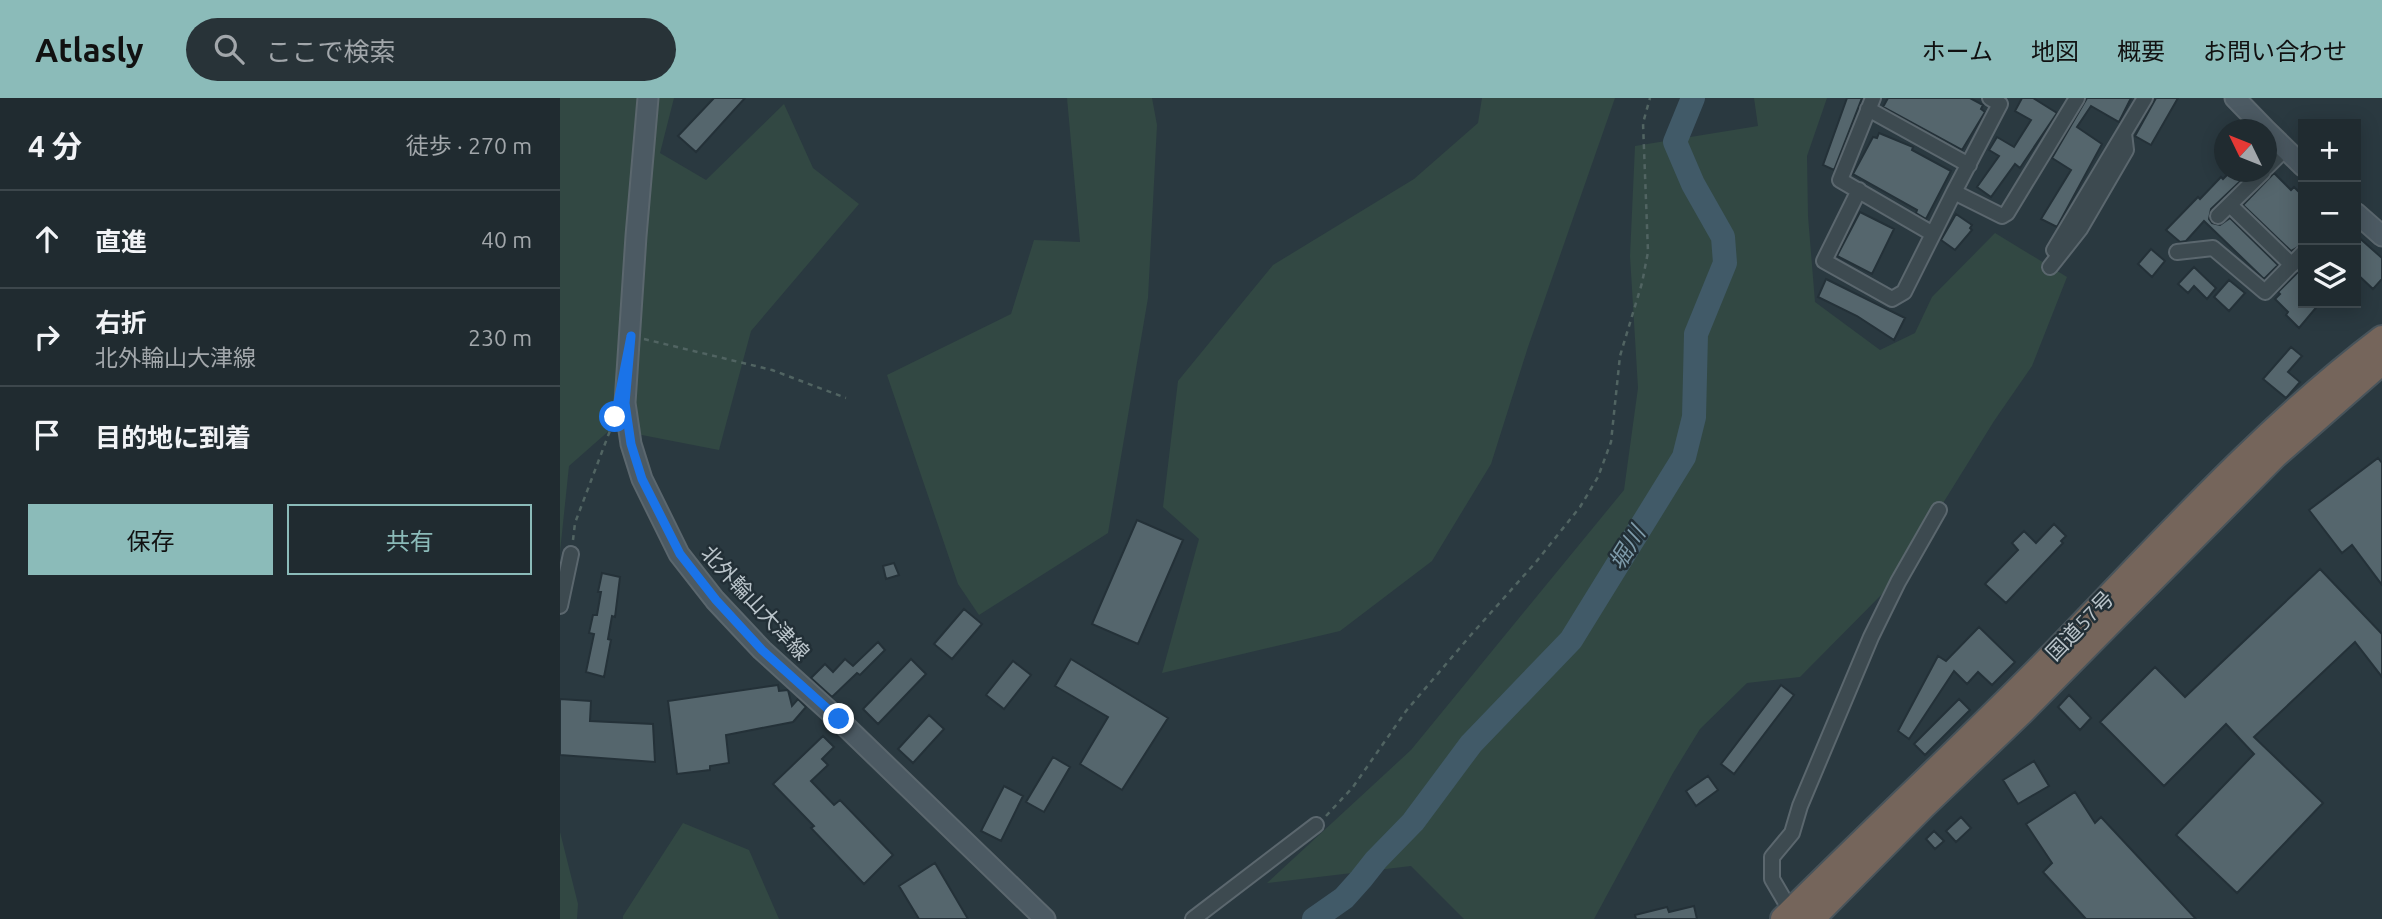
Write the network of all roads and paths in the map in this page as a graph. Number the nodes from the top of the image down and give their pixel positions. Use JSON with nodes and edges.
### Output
{"nodes":[{"id":1,"x":648,"y":98,"type":"edge"},
{"id":2,"x":1650,"y":98,"type":"edge"},
{"id":3,"x":2077,"y":98,"type":"edge"},
{"id":4,"x":2146,"y":98,"type":"edge"},
{"id":5,"x":2235,"y":98,"type":"edge"},
{"id":6,"x":1998,"y":100,"type":"edge"},
{"id":7,"x":1870,"y":103,"type":"edge"},
{"id":8,"x":2255,"y":119,"type":"edge"},
{"id":9,"x":2124,"y":132,"type":"junction"},
{"id":10,"x":2277,"y":141,"type":"edge"},
{"id":11,"x":2285,"y":149,"type":"junction"},
{"id":12,"x":2277,"y":157,"type":"edge"},
{"id":13,"x":2298,"y":161,"type":"edge"},
{"id":14,"x":1969,"y":164,"type":"junction"},
{"id":15,"x":2253,"y":182,"type":"edge"},
{"id":16,"x":1859,"y":190,"type":"junction"},
{"id":17,"x":1954,"y":192,"type":"junction"},
{"id":18,"x":2230,"y":205,"type":"junction"},
{"id":19,"x":2218,"y":216,"type":"dead end"},
{"id":20,"x":2361,"y":217,"type":"edge"},
{"id":21,"x":1933,"y":234,"type":"junction"},
{"id":22,"x":2382,"y":236,"type":"edge"},
{"id":23,"x":2054,"y":250,"type":"dead end"},
{"id":24,"x":2177,"y":252,"type":"dead end"},
{"id":25,"x":2298,"y":258,"type":"edge"},
{"id":26,"x":2292,"y":265,"type":"junction"},
{"id":27,"x":2050,"y":267,"type":"dead end"},
{"id":28,"x":631,"y":336,"type":"junction"},
{"id":29,"x":2382,"y":338,"type":"edge"},
{"id":30,"x":2382,"y":362,"type":"edge"},
{"id":31,"x":846,"y":398,"type":"dead end"},
{"id":32,"x":615,"y":417,"type":"dead end"},
{"id":33,"x":1939,"y":510,"type":"dead end"},
{"id":34,"x":571,"y":554,"type":"joint"},
{"id":35,"x":560,"y":606,"type":"edge"},
{"id":36,"x":1316,"y":825,"type":"joint"},
{"id":37,"x":1795,"y":917,"type":"edge"},
{"id":38,"x":1045,"y":919,"type":"edge"},
{"id":39,"x":1193,"y":919,"type":"edge"}],
"edges":[{"from":1,"to":28,"type":"main road","name":"北外輪山大津線"},
{"from":2,"to":36,"type":"path"},
{"from":3,"to":17,"type":"street"},
{"from":4,"to":9,"type":"street"},
{"from":5,"to":8,"type":"main road"},
{"from":6,"to":14,"type":"street"},
{"from":7,"to":14,"type":"street"},
{"from":7,"to":16,"type":"street"},
{"from":9,"to":23,"type":"street"},
{"from":9,"to":27,"type":"street"},
{"from":10,"to":11,"type":"main road"},
{"from":11,"to":12,"type":"street"},
{"from":11,"to":13,"type":"main road"},
{"from":14,"to":17,"type":"street"},
{"from":15,"to":18,"type":"street"},
{"from":16,"to":21,"type":"street"},
{"from":16,"to":21,"type":"street"},
{"from":17,"to":21,"type":"street"},
{"from":18,"to":19,"type":"street"},
{"from":18,"to":26,"type":"street"},
{"from":20,"to":22,"type":"main road"},
{"from":24,"to":26,"type":"street"},
{"from":25,"to":26,"type":"street"},
{"from":28,"to":31,"type":"path"},
{"from":28,"to":38,"type":"main road","name":"北外輪山大津線"},
{"from":29,"to":37,"type":"highway","name":"国道57号"},
{"from":30,"to":37,"type":"highway","name":"国道57号"},
{"from":32,"to":34,"type":"path"},
{"from":33,"to":37,"type":"street"},
{"from":34,"to":35,"type":"street"},
{"from":36,"to":39,"type":"street"}]}
